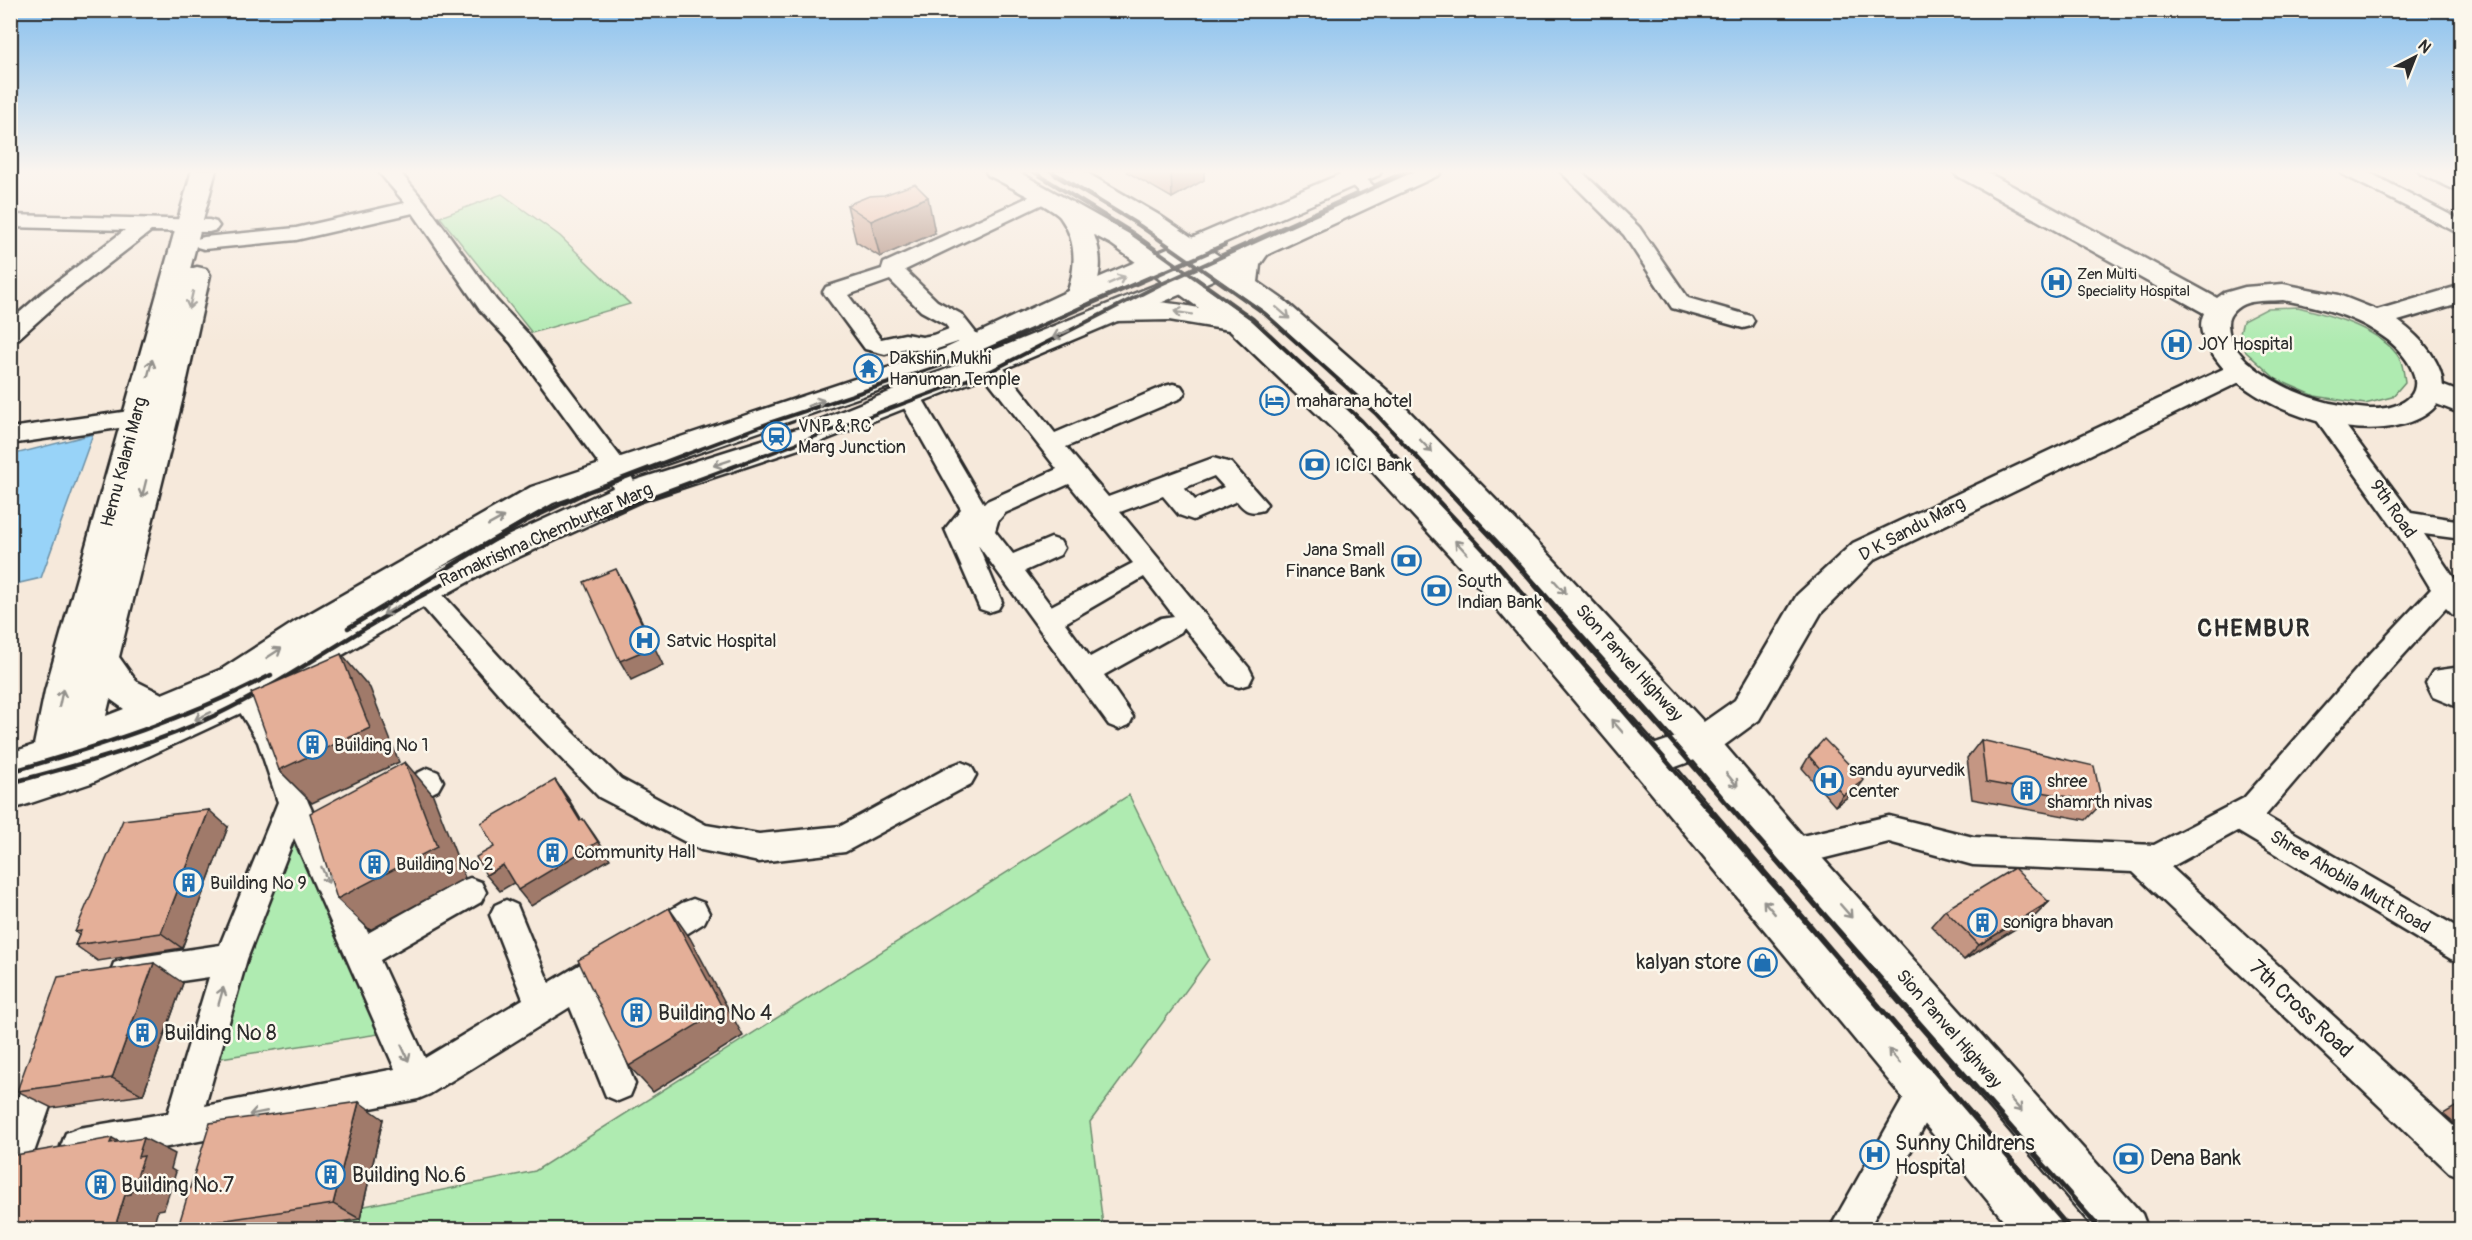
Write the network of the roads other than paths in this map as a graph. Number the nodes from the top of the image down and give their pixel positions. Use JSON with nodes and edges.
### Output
{"nodes":[{"id":1,"x":141,"y":228,"type":"edge"},
{"id":2,"x":168,"y":228,"type":"edge"},
{"id":3,"x":200,"y":228,"type":"edge"},
{"id":4,"x":202,"y":228,"type":"edge"},
{"id":5,"x":326,"y":228,"type":"edge"},
{"id":6,"x":433,"y":228,"type":"edge"},
{"id":7,"x":977,"y":228,"type":"edge"},
{"id":8,"x":1078,"y":228,"type":"edge"},
{"id":9,"x":1101,"y":228,"type":"edge"},
{"id":10,"x":1162,"y":228,"type":"edge"},
{"id":11,"x":1235,"y":228,"type":"edge"},
{"id":12,"x":1304,"y":228,"type":"edge"},
{"id":13,"x":1629,"y":228,"type":"edge"},
{"id":14,"x":2070,"y":228,"type":"edge"},
{"id":15,"x":200,"y":232,"type":"junction"},
{"id":16,"x":1191,"y":248,"type":"junction"},
{"id":17,"x":1259,"y":248,"type":"junction"},
{"id":18,"x":1154,"y":263,"type":"junction"},
{"id":19,"x":1218,"y":267,"type":"junction"},
{"id":20,"x":892,"y":268,"type":"dead end"},
{"id":21,"x":1182,"y":284,"type":"junction"},
{"id":22,"x":1245,"y":286,"type":"junction"},
{"id":23,"x":2462,"y":293,"type":"edge"},
{"id":24,"x":1079,"y":296,"type":"junction"},
{"id":25,"x":2219,"y":310,"type":"junction"},
{"id":26,"x":1115,"y":312,"type":"junction"},
{"id":27,"x":2375,"y":319,"type":"junction"},
{"id":28,"x":1743,"y":321,"type":"dead end"},
{"id":29,"x":1240,"y":325,"type":"junction"},
{"id":30,"x":10,"y":334,"type":"edge"},
{"id":31,"x":975,"y":348,"type":"junction"},
{"id":32,"x":2240,"y":370,"type":"junction"},
{"id":33,"x":904,"y":384,"type":"junction"},
{"id":34,"x":2431,"y":391,"type":"junction"},
{"id":35,"x":1173,"y":392,"type":"dead end"},
{"id":36,"x":2462,"y":404,"type":"edge"},
{"id":37,"x":2323,"y":412,"type":"junction"},
{"id":38,"x":150,"y":416,"type":"junction"},
{"id":39,"x":10,"y":436,"type":"edge"},
{"id":40,"x":1051,"y":444,"type":"junction"},
{"id":41,"x":1073,"y":472,"type":"junction"},
{"id":42,"x":622,"y":482,"type":"junction"},
{"id":43,"x":1168,"y":485,"type":"junction"},
{"id":44,"x":1103,"y":509,"type":"junction"},
{"id":45,"x":2403,"y":521,"type":"junction"},
{"id":46,"x":2462,"y":530,"type":"edge"},
{"id":47,"x":1052,"y":548,"type":"dead end"},
{"id":48,"x":468,"y":552,"type":"junction"},
{"id":49,"x":1009,"y":567,"type":"junction"},
{"id":50,"x":1133,"y":573,"type":"dead end"},
{"id":51,"x":424,"y":591,"type":"junction"},
{"id":52,"x":2454,"y":599,"type":"edge"},
{"id":53,"x":989,"y":602,"type":"dead end"},
{"id":54,"x":1048,"y":620,"type":"junction"},
{"id":55,"x":1171,"y":625,"type":"dead end"},
{"id":56,"x":314,"y":641,"type":"junction"},
{"id":57,"x":102,"y":656,"type":"junction"},
{"id":58,"x":1086,"y":672,"type":"junction"},
{"id":59,"x":1239,"y":676,"type":"dead end"},
{"id":60,"x":2462,"y":678,"type":"edge"},
{"id":61,"x":240,"y":687,"type":"junction"},
{"id":62,"x":2462,"y":698,"type":"edge"},
{"id":63,"x":162,"y":708,"type":"junction"},
{"id":64,"x":1119,"y":717,"type":"dead end"},
{"id":65,"x":1701,"y":743,"type":"junction"},
{"id":66,"x":1648,"y":762,"type":"junction"},
{"id":67,"x":64,"y":763,"type":"junction"},
{"id":68,"x":10,"y":768,"type":"edge"},
{"id":69,"x":961,"y":775,"type":"dead end"},
{"id":70,"x":428,"y":781,"type":"dead end"},
{"id":71,"x":10,"y":795,"type":"edge"},
{"id":72,"x":292,"y":802,"type":"junction"},
{"id":73,"x":370,"y":812,"type":"edge"},
{"id":74,"x":2238,"y":816,"type":"junction"},
{"id":75,"x":340,"y":828,"type":"edge"},
{"id":76,"x":311,"y":844,"type":"junction"},
{"id":77,"x":1793,"y":852,"type":"junction"},
{"id":78,"x":2140,"y":858,"type":"junction"},
{"id":79,"x":470,"y":892,"type":"dead end"},
{"id":80,"x":693,"y":913,"type":"dead end"},
{"id":81,"x":506,"y":915,"type":"dead end"},
{"id":82,"x":2462,"y":948,"type":"edge"},
{"id":83,"x":361,"y":954,"type":"junction"},
{"id":84,"x":231,"y":959,"type":"junction"},
{"id":85,"x":98,"y":978,"type":"edge"},
{"id":86,"x":578,"y":984,"type":"junction"},
{"id":87,"x":542,"y":1006,"type":"junction"},
{"id":88,"x":57,"y":1036,"type":"edge"},
{"id":89,"x":418,"y":1082,"type":"junction"},
{"id":90,"x":618,"y":1084,"type":"dead end"},
{"id":91,"x":1925,"y":1093,"type":"junction"},
{"id":92,"x":200,"y":1135,"type":"junction"},
{"id":93,"x":2462,"y":1159,"type":"edge"},
{"id":94,"x":13,"y":1164,"type":"edge"},
{"id":95,"x":1847,"y":1230,"type":"edge"},
{"id":96,"x":2041,"y":1230,"type":"edge"},
{"id":97,"x":2127,"y":1230,"type":"edge"}],
"edges":[{"from":1,"to":30,"type":"street"},
{"from":2,"to":15,"type":"street"},
{"from":3,"to":15,"type":"main road","name":"Hemu Kalani Marg"},
{"from":4,"to":15,"type":"main road"},
{"from":5,"to":15,"type":"street"},
{"from":6,"to":42,"type":"street"},
{"from":7,"to":20,"type":"street"},
{"from":8,"to":24,"type":"main road"},
{"from":9,"to":18,"type":"main road"},
{"from":10,"to":16,"type":"main road","name":"Sion Panvel Highway"},
{"from":11,"to":16,"type":"main road","name":"Ramakrishna Chemburkar Marg"},
{"from":12,"to":17,"type":"main road","name":"Ramakrishna Chemburkar Marg"},
{"from":13,"to":28,"type":"street"},
{"from":14,"to":25,"type":"main road"},
{"from":15,"to":38,"type":"main road","name":"Hemu Kalani Marg"},
{"from":16,"to":18,"type":"main road","name":"Ramakrishna Chemburkar Marg"},
{"from":16,"to":19,"type":"main road","name":"Sion Panvel Highway"},
{"from":17,"to":19,"type":"main road","name":"Ramakrishna Chemburkar Marg"},
{"from":17,"to":22,"type":"main road"},
{"from":18,"to":21,"type":"main road"},
{"from":24,"to":18,"type":"main road","name":"Ramakrishna Chemburkar Marg","one_way":true},
{"from":19,"to":21,"type":"main road","name":"Ramakrishna Chemburkar Marg"},
{"from":19,"to":22,"type":"main road","name":"Sion Panvel Highway"},
{"from":21,"to":26,"type":"main road","name":"Ramakrishna Chemburkar Marg"},
{"from":21,"to":29,"type":"main road"},
{"from":22,"to":65,"type":"main road","name":"Sion Panvel Highway","one_way":true},
{"from":23,"to":27,"type":"main road"},
{"from":24,"to":31,"type":"main road","name":"Ramakrishna Chemburkar Marg"},
{"from":25,"to":27,"type":"main road"},
{"from":25,"to":32,"type":"main road"},
{"from":29,"to":26,"type":"main road","one_way":true},
{"from":26,"to":31,"type":"main road","name":"Ramakrishna Chemburkar Marg","one_way":true},
{"from":27,"to":34,"type":"main road"},
{"from":66,"to":29,"type":"main road","one_way":true},
{"from":31,"to":31,"type":"street"},
{"from":31,"to":33,"type":"main road","name":"Ramakrishna Chemburkar Marg"},
{"from":31,"to":40,"type":"street"},
{"from":32,"to":37,"type":"main road"},
{"from":32,"to":65,"type":"main road","name":"D K Sandu Marg"},
{"from":33,"to":42,"type":"main road","name":"Ramakrishna Chemburkar Marg"},
{"from":33,"to":53,"type":"street"},
{"from":34,"to":36,"type":"main road"},
{"from":34,"to":37,"type":"main road"},
{"from":35,"to":40,"type":"street"},
{"from":37,"to":45,"type":"street","name":"9th Road"},
{"from":38,"to":39,"type":"street"},
{"from":38,"to":57,"type":"main road","one_way":true},
{"from":67,"to":38,"type":"main road","name":"Hemu Kalani Marg","one_way":true},
{"from":40,"to":41,"type":"street"},
{"from":41,"to":44,"type":"street"},
{"from":41,"to":49,"type":"street"},
{"from":42,"to":48,"type":"main road","name":"Ramakrishna Chemburkar Marg"},
{"from":43,"to":43,"type":"street"},
{"from":43,"to":44,"type":"street"},
{"from":44,"to":59,"type":"street"},
{"from":45,"to":46,"type":"street"},
{"from":45,"to":52,"type":"street","name":"9th Road"},
{"from":47,"to":49,"type":"street"},
{"from":48,"to":51,"type":"main road","name":"Ramakrishna Chemburkar Marg"},
{"from":48,"to":56,"type":"main road","name":"Ramakrishna Chemburkar Marg"},
{"from":49,"to":54,"type":"street"},
{"from":50,"to":54,"type":"street"},
{"from":51,"to":56,"type":"main road","name":"Ramakrishna Chemburkar Marg","one_way":true},
{"from":51,"to":69,"type":"street"},
{"from":52,"to":74,"type":"street"},
{"from":54,"to":58,"type":"street"},
{"from":55,"to":58,"type":"street"},
{"from":56,"to":61,"type":"main road","name":"Ramakrishna Chemburkar Marg"},
{"from":57,"to":63,"type":"main road"},
{"from":57,"to":67,"type":"main road"},
{"from":58,"to":64,"type":"street"},
{"from":60,"to":62,"type":"street"},
{"from":61,"to":63,"type":"main road","name":"Ramakrishna Chemburkar Marg"},
{"from":61,"to":67,"type":"main road","name":"Ramakrishna Chemburkar Marg","one_way":true},
{"from":61,"to":72,"type":"street"},
{"from":63,"to":67,"type":"main road","name":"Ramakrishna Chemburkar Marg"},
{"from":65,"to":66,"type":"main road","name":"D K Sandu Marg"},
{"from":65,"to":77,"type":"main road","name":"Sion Panvel Highway","one_way":true},
{"from":91,"to":66,"type":"main road","one_way":true},
{"from":67,"to":68,"type":"main road"},
{"from":67,"to":71,"type":"main road"},
{"from":70,"to":73,"type":"street"},
{"from":72,"to":76,"type":"street"},
{"from":72,"to":84,"type":"street"},
{"from":74,"to":78,"type":"street"},
{"from":74,"to":82,"type":"street","name":"Shree Ahobila Mutt Road"},
{"from":75,"to":76,"type":"street"},
{"from":76,"to":83,"type":"street","one_way":true},
{"from":77,"to":78,"type":"street"},
{"from":77,"to":97,"type":"main road","name":"Sion Panvel Highway","one_way":true},
{"from":78,"to":93,"type":"street","name":"7th Cross Road"},
{"from":79,"to":83,"type":"street"},
{"from":80,"to":86,"type":"street"},
{"from":81,"to":87,"type":"street"},
{"from":83,"to":89,"type":"street","one_way":true},
{"from":84,"to":85,"type":"street"},
{"from":92,"to":84,"type":"street","one_way":true},
{"from":86,"to":87,"type":"street"},
{"from":86,"to":90,"type":"street"},
{"from":87,"to":89,"type":"street"},
{"from":88,"to":94,"type":"street"},
{"from":89,"to":92,"type":"street","one_way":true},
{"from":91,"to":95,"type":"street"},
{"from":91,"to":96,"type":"main road"},
{"from":92,"to":94,"type":"street"}]}
